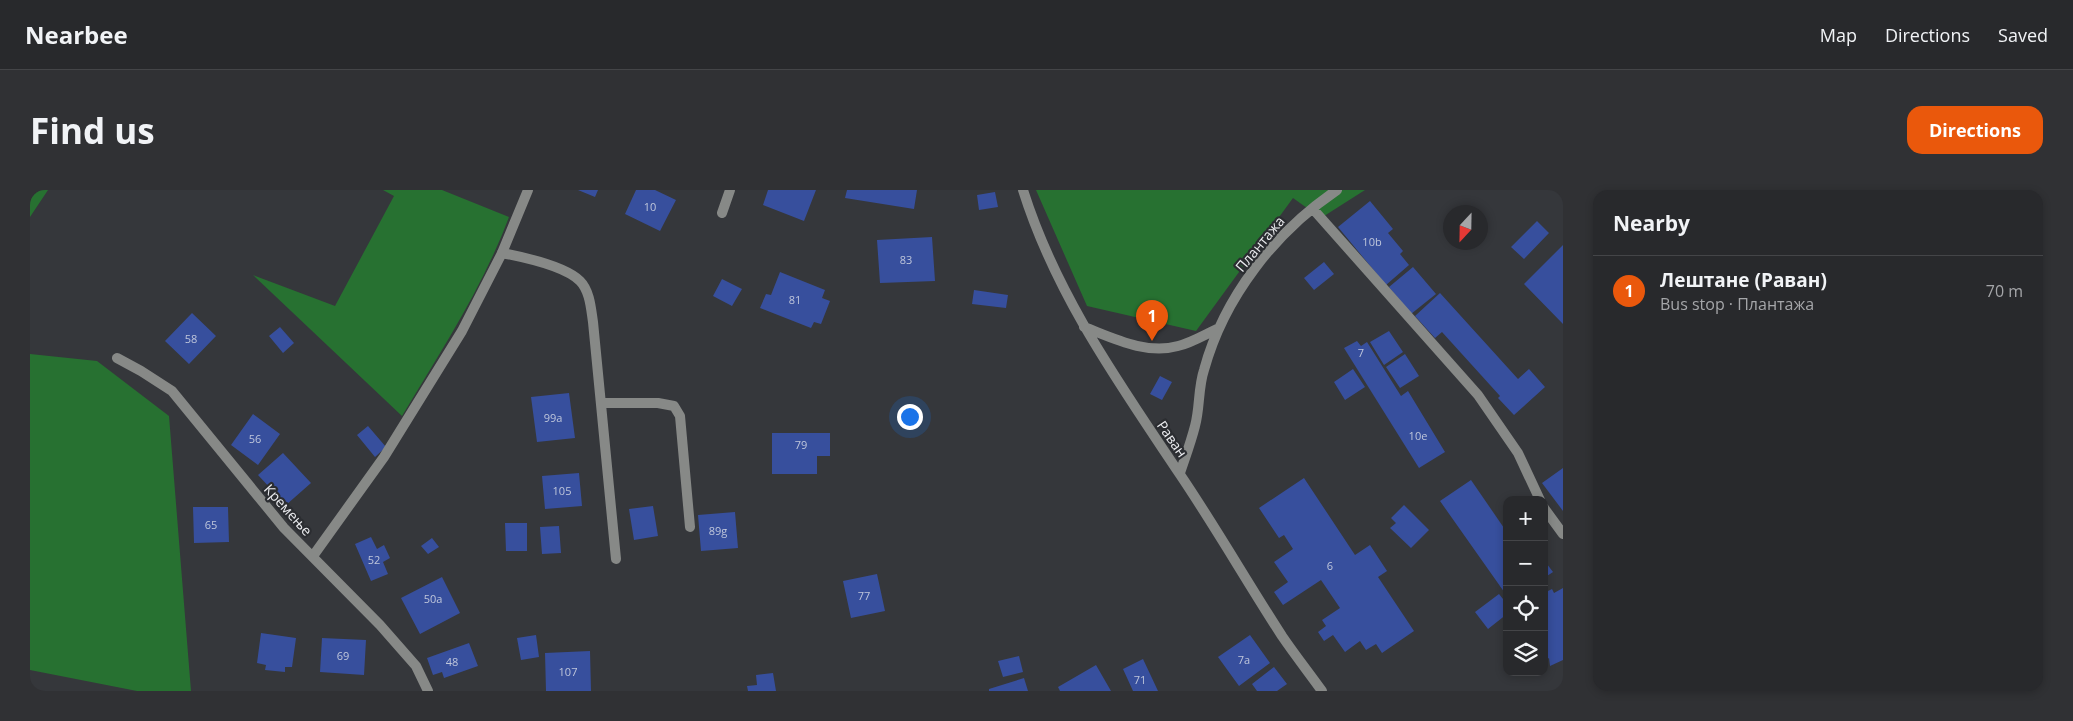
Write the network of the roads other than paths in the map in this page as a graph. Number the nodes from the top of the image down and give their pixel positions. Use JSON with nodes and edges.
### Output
{"nodes":[{"id":1,"x":528,"y":190,"type":"edge"},
{"id":2,"x":730,"y":190,"type":"edge"},
{"id":3,"x":1023,"y":190,"type":"edge"},
{"id":4,"x":1337,"y":190,"type":"edge"},
{"id":5,"x":1313,"y":209,"type":"junction"},
{"id":6,"x":722,"y":212,"type":"dead end"},
{"id":7,"x":502,"y":253,"type":"junction"},
{"id":8,"x":1084,"y":327,"type":"junction"},
{"id":9,"x":1217,"y":329,"type":"junction"},
{"id":10,"x":117,"y":358,"type":"dead end"},
{"id":11,"x":601,"y":403,"type":"junction"},
{"id":12,"x":1180,"y":473,"type":"junction"},
{"id":13,"x":1538,"y":496,"type":"edge"},
{"id":14,"x":1548,"y":513,"type":"edge"},
{"id":15,"x":690,"y":527,"type":"dead end"},
{"id":16,"x":1563,"y":534,"type":"edge"},
{"id":17,"x":313,"y":556,"type":"junction"},
{"id":18,"x":616,"y":559,"type":"dead end"},
{"id":19,"x":428,"y":691,"type":"edge"},
{"id":20,"x":1322,"y":691,"type":"edge"}],
"edges":[{"from":1,"to":7,"type":"street"},
{"from":2,"to":6,"type":"street"},
{"from":3,"to":8,"type":"street","name":"Раван"},
{"from":4,"to":5,"type":"street","name":"Плантажа"},
{"from":5,"to":9,"type":"street","name":"Плантажа"},
{"from":5,"to":13,"type":"street"},
{"from":7,"to":11,"type":"street"},
{"from":7,"to":17,"type":"street"},
{"from":8,"to":9,"type":"street"},
{"from":8,"to":12,"type":"street","name":"Раван"},
{"from":9,"to":12,"type":"street","name":"Плантажа"},
{"from":10,"to":17,"type":"street","name":"Кремење"},
{"from":11,"to":15,"type":"street"},
{"from":11,"to":18,"type":"street"},
{"from":12,"to":20,"type":"street","name":"Раван"},
{"from":14,"to":16,"type":"street"},
{"from":17,"to":19,"type":"street","name":"Кремење"}]}
